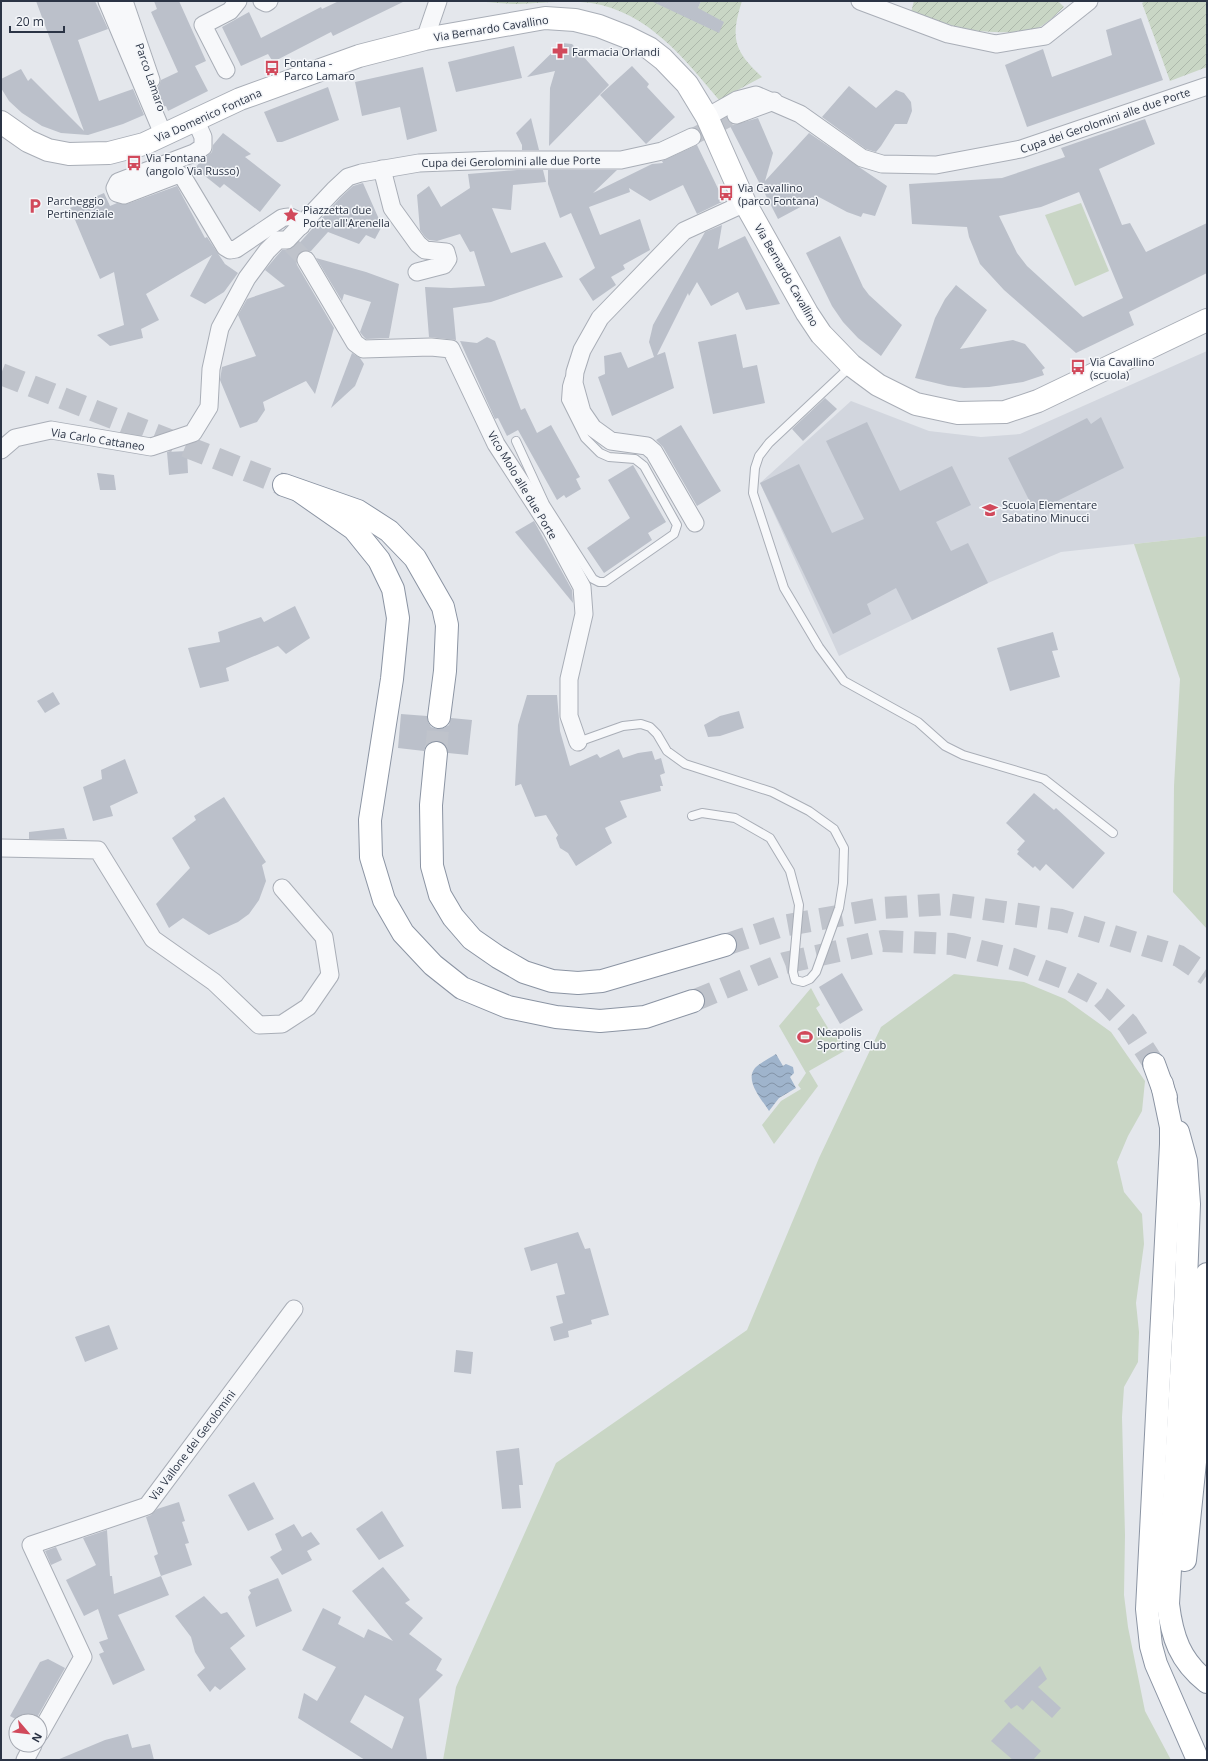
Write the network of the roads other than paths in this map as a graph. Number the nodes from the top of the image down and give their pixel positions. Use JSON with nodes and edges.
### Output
{"nodes":[{"id":1,"x":107,"y":1,"type":"edge"},
{"id":2,"x":124,"y":1,"type":"edge"},
{"id":3,"x":238,"y":1,"type":"edge"},
{"id":4,"x":262,"y":1,"type":"edge"},
{"id":5,"x":269,"y":1,"type":"edge"},
{"id":6,"x":438,"y":1,"type":"edge"},
{"id":7,"x":860,"y":1,"type":"edge"},
{"id":8,"x":1089,"y":1,"type":"edge"},
{"id":9,"x":425,"y":39,"type":"junction"},
{"id":10,"x":226,"y":70,"type":"dead end"},
{"id":11,"x":1207,"y":86,"type":"edge"},
{"id":12,"x":774,"y":101,"type":"junction"},
{"id":13,"x":736,"y":114,"type":"tunnel mouth"},
{"id":14,"x":708,"y":117,"type":"junction"},
{"id":15,"x":195,"y":119,"type":"junction"},
{"id":16,"x":1,"y":122,"type":"edge"},
{"id":17,"x":166,"y":133,"type":"junction"},
{"id":18,"x":692,"y":137,"type":"tunnel mouth"},
{"id":19,"x":382,"y":169,"type":"junction"},
{"id":20,"x":746,"y":203,"type":"junction"},
{"id":21,"x":301,"y":226,"type":"junction"},
{"id":22,"x":306,"y":260,"type":"tunnel mouth"},
{"id":23,"x":417,"y":272,"type":"dead end"},
{"id":24,"x":1207,"y":320,"type":"edge"},
{"id":25,"x":851,"y":365,"type":"junction"},
{"id":26,"x":575,"y":372,"type":"junction"},
{"id":27,"x":516,"y":441,"type":"dead end"},
{"id":28,"x":1,"y":450,"type":"edge"},
{"id":29,"x":695,"y":523,"type":"dead end"},
{"id":30,"x":439,"y":716,"type":"tunnel mouth"},
{"id":31,"x":578,"y":742,"type":"joint"},
{"id":32,"x":436,"y":753,"type":"tunnel mouth"},
{"id":33,"x":692,"y":816,"type":"dead end"},
{"id":34,"x":1113,"y":833,"type":"dead end"},
{"id":35,"x":1,"y":848,"type":"edge"},
{"id":36,"x":282,"y":888,"type":"dead end"},
{"id":37,"x":725,"y":945,"type":"tunnel mouth"},
{"id":38,"x":693,"y":1001,"type":"tunnel mouth"},
{"id":39,"x":1154,"y":1064,"type":"tunnel mouth"},
{"id":40,"x":1162,"y":1084,"type":"junction"},
{"id":41,"x":1207,"y":1274,"type":"edge"},
{"id":42,"x":294,"y":1309,"type":"dead end"},
{"id":43,"x":1207,"y":1679,"type":"edge"},
{"id":44,"x":1207,"y":1682,"type":"edge"},
{"id":45,"x":48,"y":1719,"type":"edge"},
{"id":46,"x":1198,"y":1760,"type":"edge"}],
"edges":[{"from":1,"to":17,"type":"street"},
{"from":2,"to":17,"type":"street","name":"Parco Lamaro"},
{"from":3,"to":10,"type":"street"},
{"from":4,"to":5,"type":"street"},
{"from":6,"to":9,"type":"street"},
{"from":7,"to":8,"type":"street"},
{"from":9,"to":14,"type":"main road","name":"Via Bernardo Cavallino"},
{"from":9,"to":15,"type":"main road","name":"Via Domenico Fontana"},
{"from":11,"to":12,"type":"street","name":"Cupa dei Gerolomini alle due Porte"},
{"from":12,"to":13,"type":"street"},
{"from":12,"to":14,"type":"street","name":"Cupa dei Gerolomini alle due Porte"},
{"from":14,"to":20,"type":"main road","name":"Via Bernardo Cavallino"},
{"from":15,"to":17,"type":"main road","name":"Via Domenico Fontana"},
{"from":15,"to":21,"type":"street"},
{"from":16,"to":17,"type":"main road","name":"Via Domenico Fontana"},
{"from":18,"to":19,"type":"street","name":"Cupa dei Gerolomini alle due Porte"},
{"from":19,"to":21,"type":"street","name":"Cupa dei Gerolomini alle due Porte"},
{"from":19,"to":23,"type":"street"},
{"from":20,"to":25,"type":"main road","name":"Via Bernardo Cavallino"},
{"from":20,"to":26,"type":"street"},
{"from":21,"to":28,"type":"street","name":"Via Carlo Cattaneo"},
{"from":22,"to":31,"type":"street","name":"Vico Molo alle due Porte"},
{"from":24,"to":25,"type":"main road","name":"Via Bernardo Cavallino"},
{"from":25,"to":34,"type":"lane"},
{"from":26,"to":27,"type":"lane"},
{"from":26,"to":29,"type":"street"},
{"from":30,"to":38,"type":"main road"},
{"from":31,"to":33,"type":"lane"},
{"from":32,"to":37,"type":"main road"},
{"from":35,"to":36,"type":"street"},
{"from":39,"to":40,"type":"main road"},
{"from":40,"to":44,"type":"main road"},
{"from":40,"to":46,"type":"main road"},
{"from":41,"to":43,"type":"main road"},
{"from":42,"to":45,"type":"street","name":"Via Vallone dei Gerolomini"}]}
